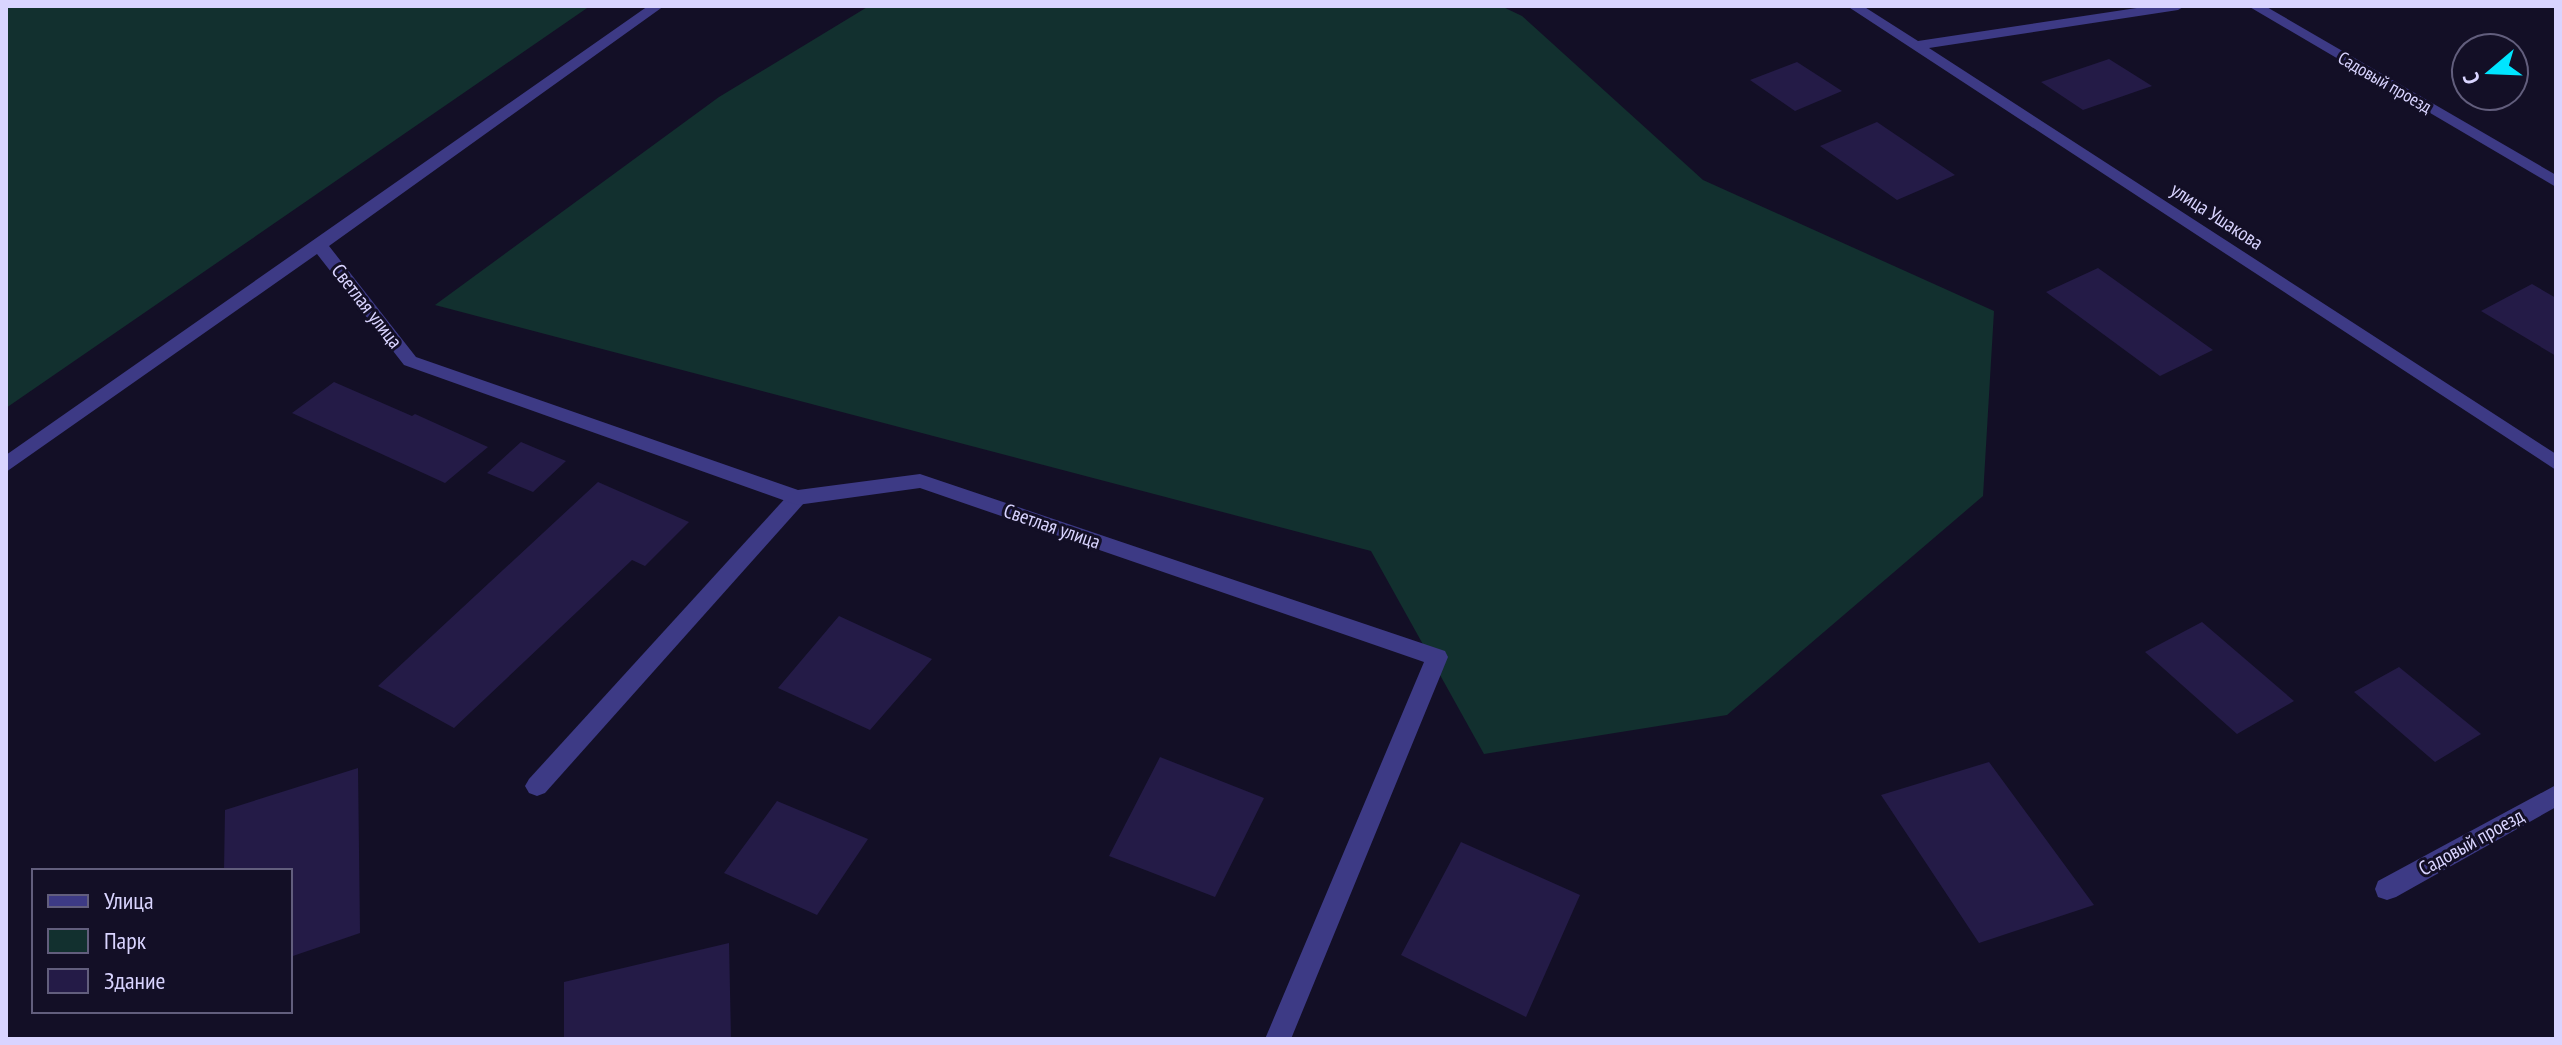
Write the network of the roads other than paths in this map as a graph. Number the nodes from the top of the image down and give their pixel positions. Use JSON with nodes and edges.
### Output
{"nodes":[{"id":1,"x":657,"y":6,"type":"edge"},
{"id":2,"x":1854,"y":6,"type":"edge"},
{"id":3,"x":2178,"y":6,"type":"edge"},
{"id":4,"x":2255,"y":6,"type":"edge"},
{"id":5,"x":1915,"y":46,"type":"junction"},
{"id":6,"x":2556,"y":182,"type":"edge"},
{"id":7,"x":319,"y":245,"type":"junction"},
{"id":8,"x":2556,"y":463,"type":"edge"},
{"id":9,"x":6,"y":465,"type":"edge"},
{"id":10,"x":797,"y":498,"type":"junction"},
{"id":11,"x":537,"y":786,"type":"dead end"},
{"id":12,"x":2556,"y":795,"type":"edge"},
{"id":13,"x":2387,"y":889,"type":"dead end"},
{"id":14,"x":1278,"y":1039,"type":"edge"}],
"edges":[{"from":1,"to":7,"type":"street","name":"Светлая улица"},
{"from":2,"to":5,"type":"street","name":"улица Ушакова"},
{"from":3,"to":5,"type":"street"},
{"from":4,"to":6,"type":"street","name":"Садовый проезд"},
{"from":5,"to":8,"type":"street","name":"улица Ушакова"},
{"from":7,"to":9,"type":"street","name":"Светлая улица"},
{"from":7,"to":10,"type":"street","name":"Светлая улица"},
{"from":10,"to":11,"type":"street"},
{"from":10,"to":14,"type":"street","name":"Светлая улица"},
{"from":12,"to":13,"type":"street","name":"Садовый проезд"}]}
